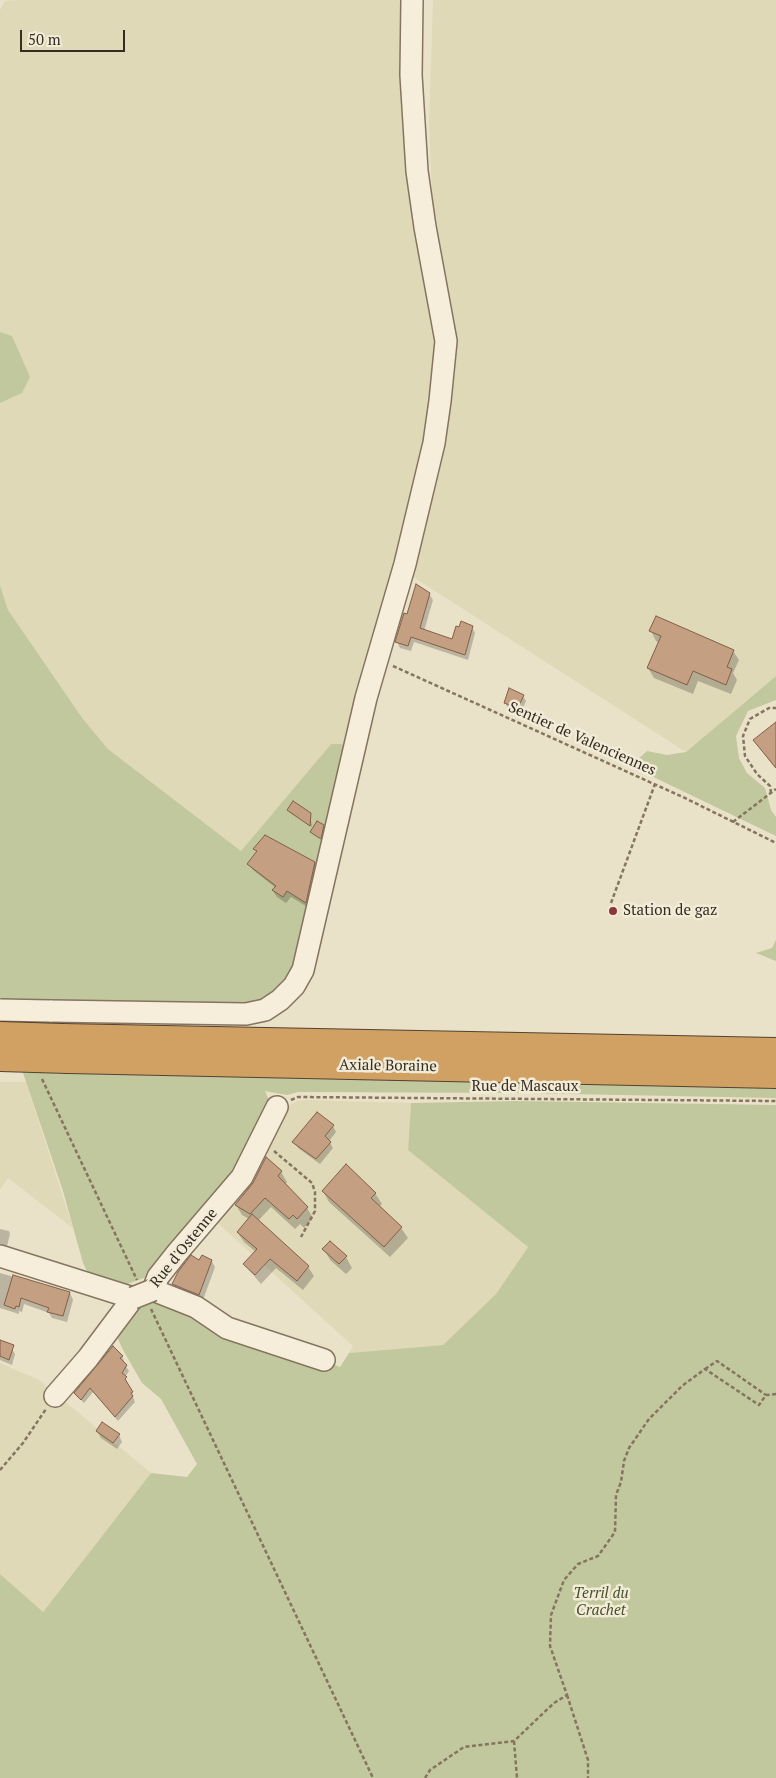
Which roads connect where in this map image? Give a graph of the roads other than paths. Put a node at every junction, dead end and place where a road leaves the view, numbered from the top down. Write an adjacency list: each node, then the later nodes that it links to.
1 (412, 0): 2 (street, bridge)
2 (0, 1010)
3 (0, 1036): 4 (highway, Axiale Boraine, bridge)
4 (65, 1048): 5 (highway, Axiale Boraine); 6 (highway, Axiale Boraine, bridge); 7 (highway, Axiale Boraine)
5 (776, 1052)
6 (0, 1057)
7 (776, 1074)
8 (277, 1107): 10 (street, Rue d'Ostenne)
9 (0, 1256): 10 (street)
10 (144, 1295): 11 (street); 12 (street, Rue d'Ostenne)
11 (324, 1360)
12 (54, 1396)

